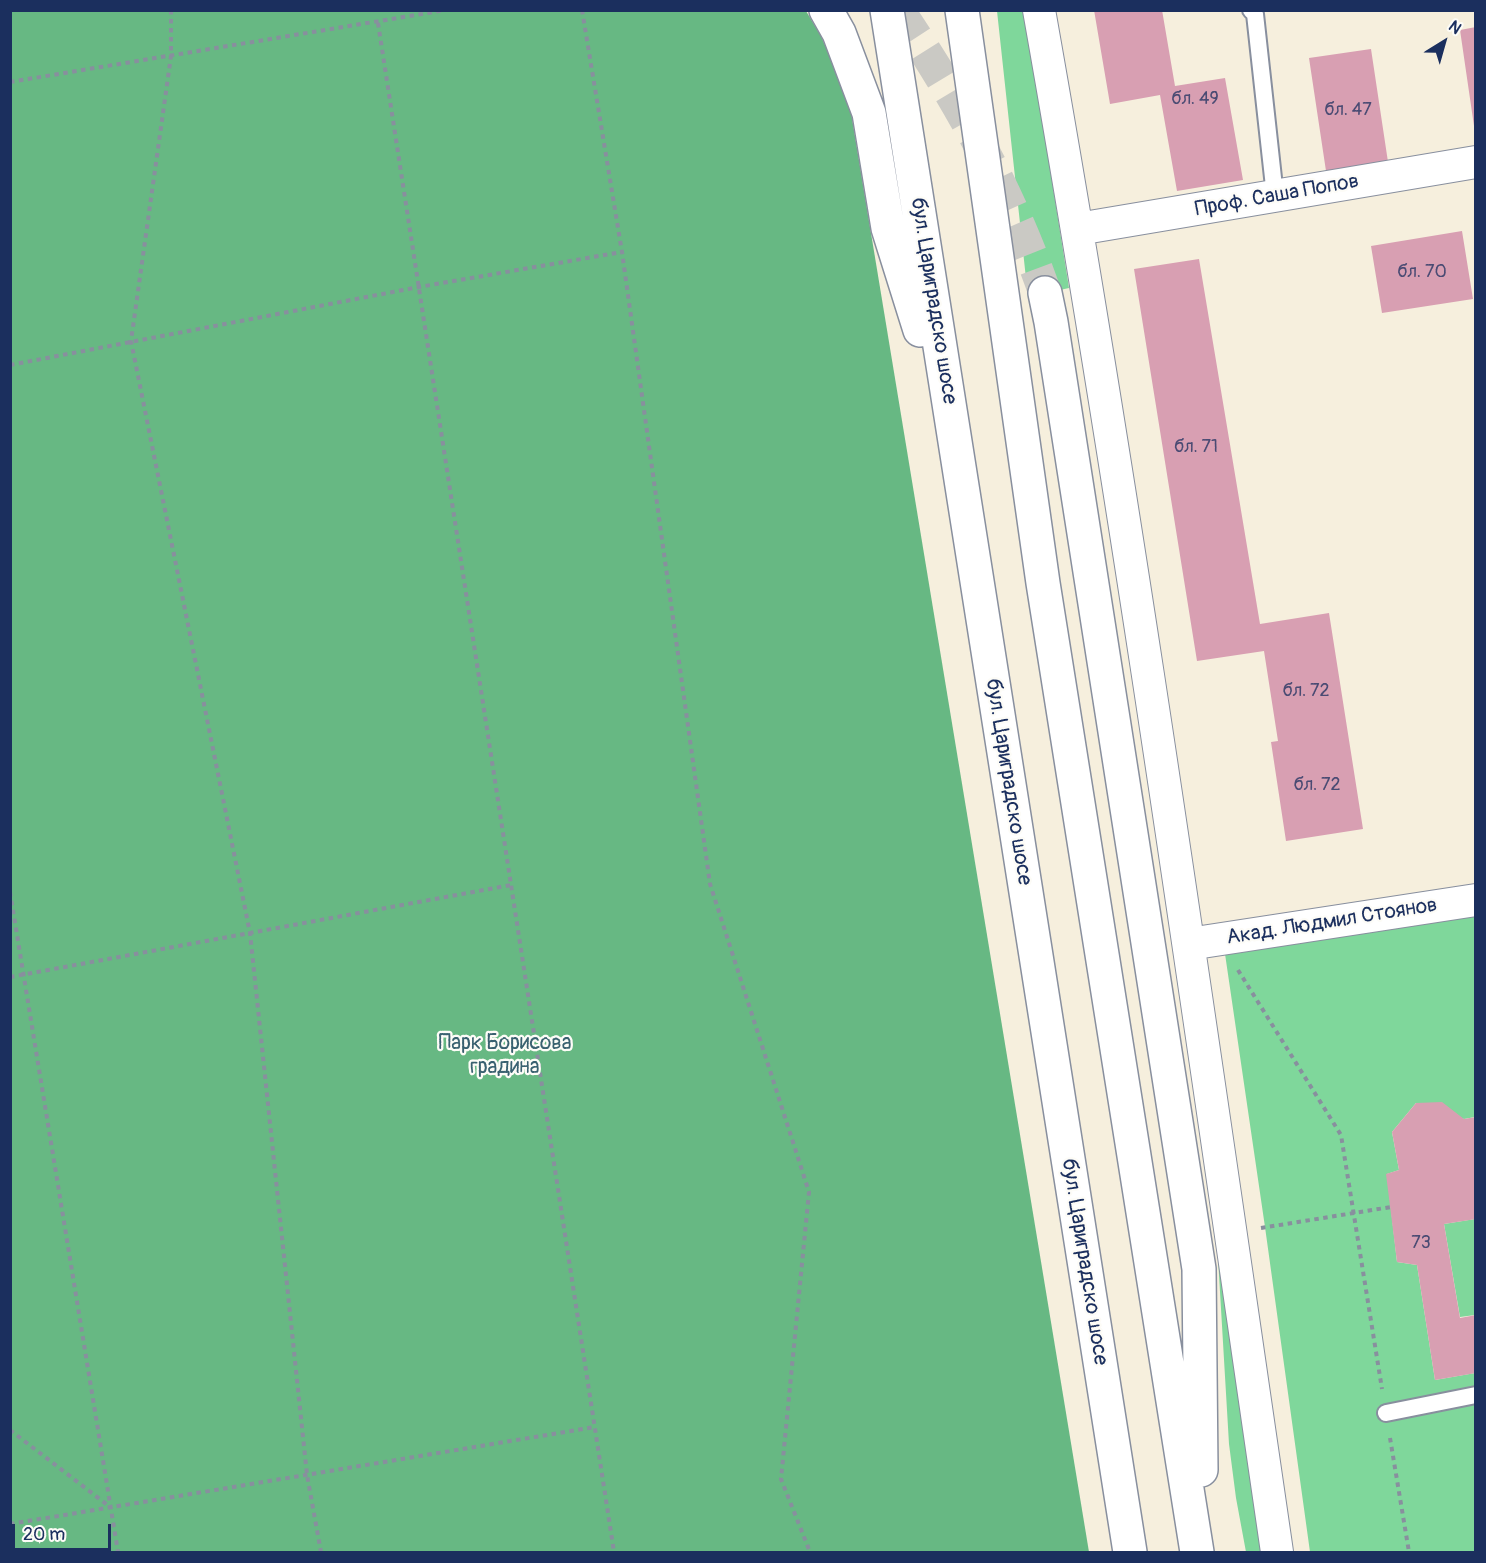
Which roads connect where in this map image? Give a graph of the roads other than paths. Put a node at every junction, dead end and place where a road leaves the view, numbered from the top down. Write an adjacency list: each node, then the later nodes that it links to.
1 (826, 10): 10 (highway)
2 (887, 10): 10 (highway, бул. Цариградско шосе)
3 (962, 10): 16 (highway)
4 (1039, 10): 8 (street)
5 (1251, 10): 7 (lane)
6 (1476, 162): 7 (street, Проф. Саша Попов)
7 (1275, 196): 8 (street, Проф. Саша Попов)
8 (1078, 229): 12 (street)
9 (1045, 293): 17 (highway)
10 (954, 438): 15 (highway, бул. Цариградско шосе)
11 (1476, 900): 12 (street, Акад. Людмил Стоянов)
12 (1199, 943): 18 (street)
13 (1476, 1395): 14 (lane)
14 (1386, 1413)
15 (1130, 1552)
16 (1197, 1552)
17 (1202, 1552)
18 (1277, 1552)

